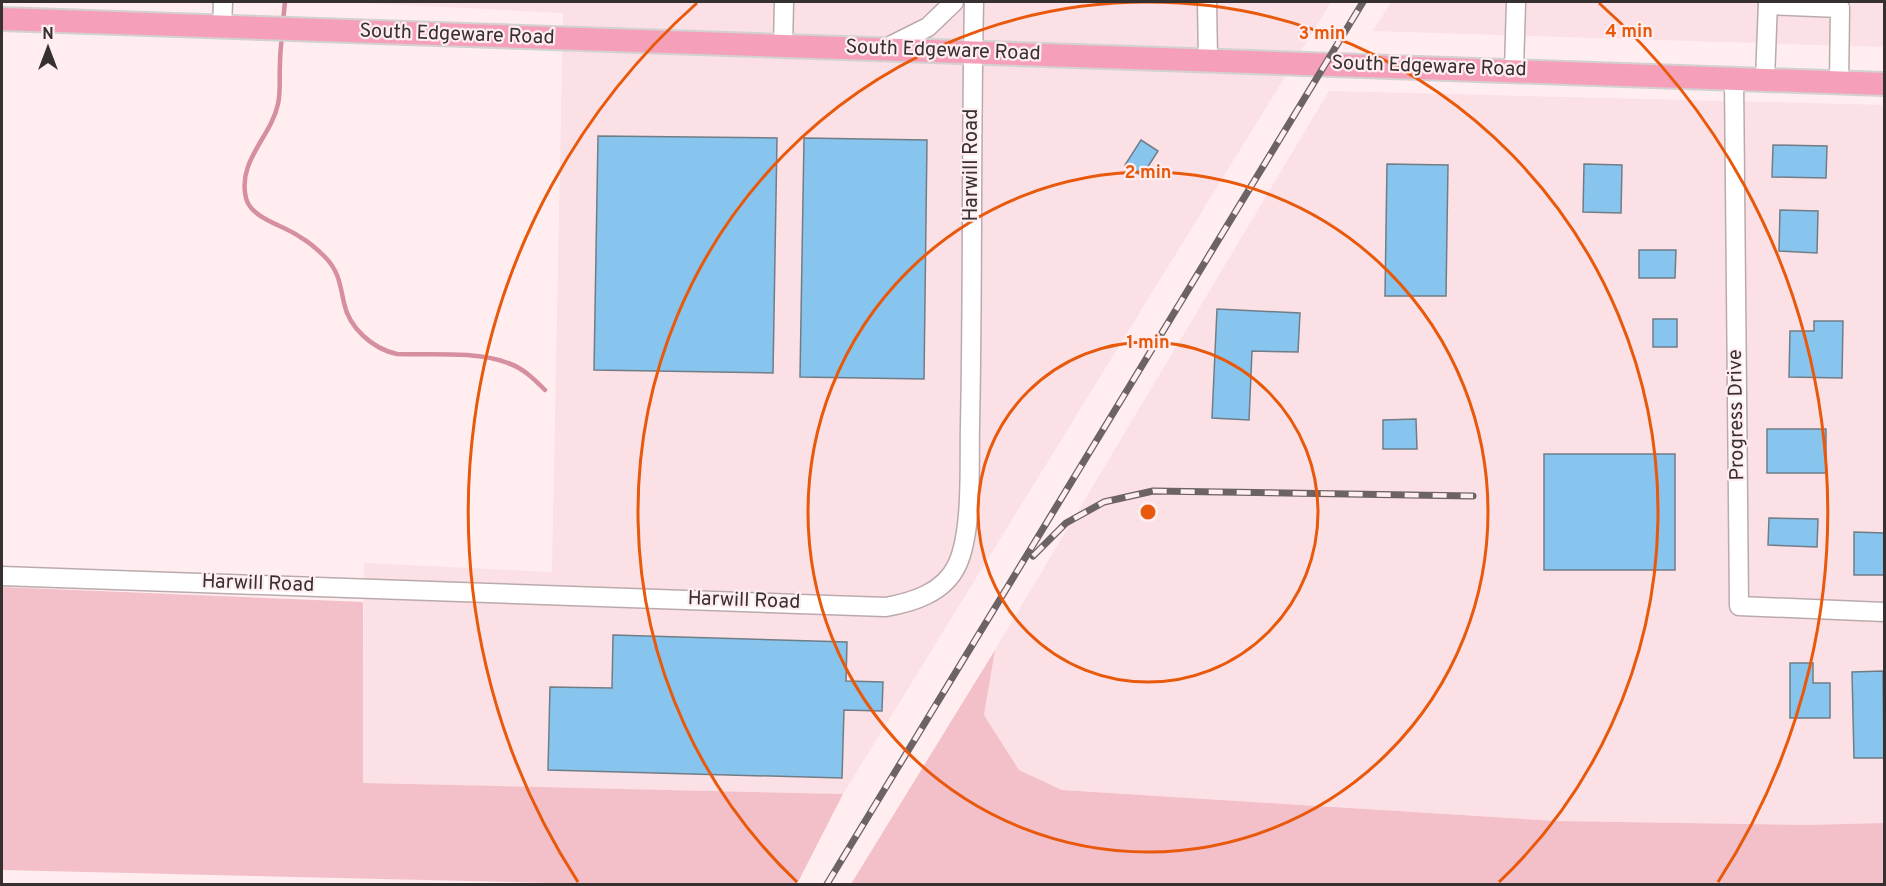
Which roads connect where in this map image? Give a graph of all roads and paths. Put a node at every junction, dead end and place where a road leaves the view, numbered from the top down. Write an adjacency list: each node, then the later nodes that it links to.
1 (18, 2): 11 (main road)
2 (223, 2): 12 (street)
3 (784, 2): 13 (street)
4 (954, 2): 14 (street)
5 (974, 2): 15 (street, Harwill Road)
6 (1207, 2): 16 (street)
7 (1516, 2): 17 (street)
8 (1768, 3): 9 (street); 19 (street)
9 (1840, 5): 20 (street)
10 (2, 18): 11 (main road, South Edgeware Road)
11 (42, 21): 12 (main road, South Edgeware Road)
12 (222, 27): 13 (main road, South Edgeware Road)
13 (783, 46): 14 (main road, South Edgeware Road)
14 (884, 49): 15 (main road, South Edgeware Road)
15 (973, 52): 16 (main road, South Edgeware Road); 22 (street, Harwill Road)
16 (1208, 60): 17 (main road, South Edgeware Road)
17 (1514, 69): 18 (main road, South Edgeware Road)
18 (1734, 78): 19 (main road, South Edgeware Road); 23 (street, Progress Drive)
19 (1765, 79): 20 (main road, South Edgeware Road)
20 (1839, 82): 21 (main road, South Edgeware Road)
21 (1884, 84)
22 (2, 576)
23 (1884, 612)

